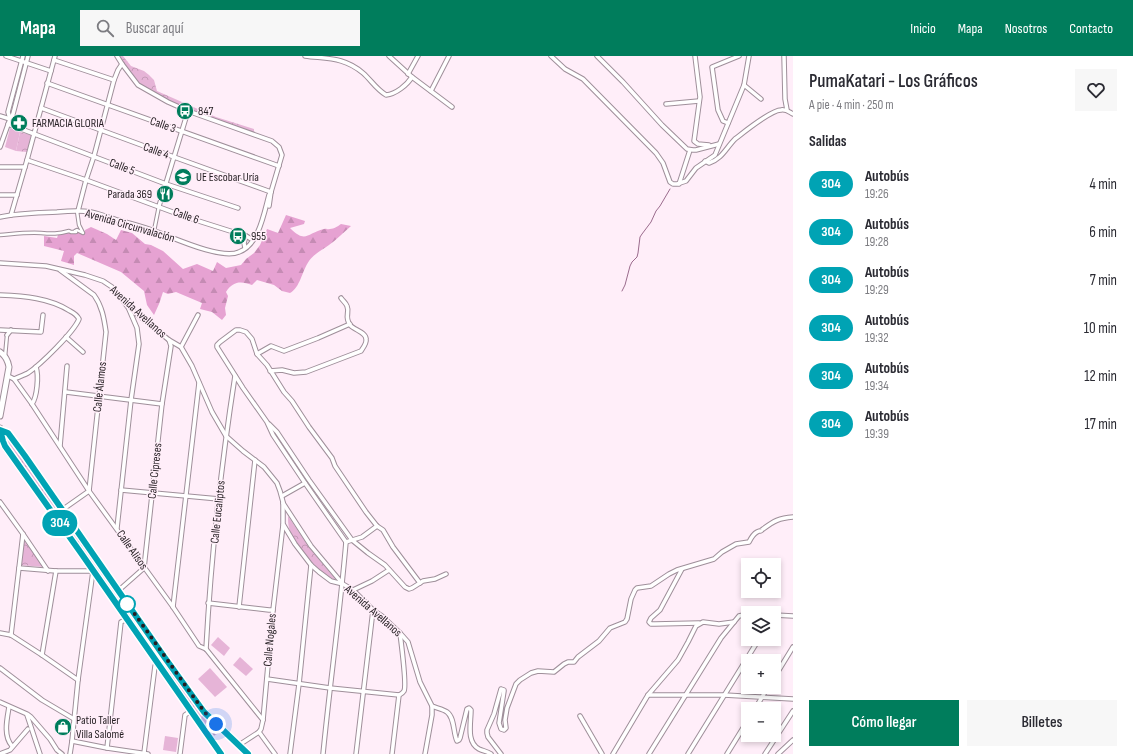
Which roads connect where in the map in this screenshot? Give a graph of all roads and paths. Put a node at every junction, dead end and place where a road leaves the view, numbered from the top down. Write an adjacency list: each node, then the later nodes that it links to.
1 (6, 56): 16 (street)
2 (23, 56): 16 (street)
3 (28, 56): 17 (street)
4 (117, 56): 18 (street)
5 (305, 56): 21 (street)
6 (389, 56): 20 (street)
7 (418, 56): 20 (street)
8 (449, 56): 25 (street)
9 (551, 56): 55 (street)
10 (597, 56): 45 (street)
11 (695, 56): 27 (street)
12 (739, 56): 37 (street)
13 (749, 56): 24 (street)
14 (784, 56): 32 (street)
15 (54, 58): 19 (street); 22 (street)
16 (22, 62): 17 (street); 36 (street)
17 (26, 63): 19 (street); 36 (street)
18 (122, 64): 22 (street); 33 (street)
19 (51, 71): 23 (street)
20 (408, 74): 21 (street)
21 (412, 77): 25 (street)
22 (114, 80): 29 (street)
23 (47, 83): 29 (street, Calle 3); 31 (street)
24 (744, 85): 26 (street); 37 (street)
25 (431, 91): 30 (street)
26 (761, 99)
27 (699, 101): 28 (street); 43 (street)
28 (666, 104)
29 (108, 105): 39 (street); 40 (street, Calle 3)
30 (452, 107)
31 (41, 108): 39 (street, Calle 4); 41 (street)
32 (787, 110): 34 (street); 49 (street)
33 (188, 111): 40 (street); 50 (street)
34 (793, 114)
35 (0, 116): 36 (street)
36 (10, 119): 38 (street)
37 (728, 123): 42 (street)
38 (8, 124): 41 (street, Calle 5); 44 (street)
39 (101, 130): 46 (street); 47 (street, Calle 4)
40 (181, 131): 47 (street); 50 (street, Calle 3)
41 (34, 134): 46 (street, Calle 5); 48 (street)
42 (719, 144): 43 (street); 49 (street)
43 (710, 146): 45 (street)
44 (0, 148)
45 (690, 150): 55 (street)
46 (94, 156): 53 (street); 54 (street, Calle 5)
47 (174, 157): 54 (street); 56 (street, Calle 4)
48 (27, 160): 52 (street); 53 (street, Calle 6)
49 (705, 161): 55 (street)
50 (279, 166): 56 (street)
51 (0, 167): 52 (street)
52 (25, 168): 58 (street)
53 (86, 180): 59 (street, Calle 6); 61 (street)
54 (166, 184): 59 (street); 60 (street, Calle 5)
55 (679, 184)
56 (271, 192): 67 (street)
57 (0, 195): 58 (street)
58 (17, 195): 62 (street)
59 (159, 206): 64 (street); 66 (street, Calle 6)
60 (238, 208)
61 (78, 211): 62 (street, Avenida Circunvalación); 64 (street, Avenida Circunvalación); 65 (street)
62 (10, 215): 63 (street, Avenida Circunvalación)
63 (0, 217)
64 (154, 231): 68 (street, Avenida Circunvalación)
65 (0, 235)
66 (246, 236): 67 (street, Calle 6); 68 (street)
67 (254, 240): 68 (street, Avenida Circunvalación)
68 (245, 248)
69 (0, 263): 70 (street, Avenida Avellanos)
70 (59, 269): 73 (street, Avenida Avellanos); 97 (street, Calle Álamos)
71 (0, 295): 80 (street)
72 (341, 298): 76 (street)
73 (127, 306): 81 (street, Avenida Avellanos); 98 (street)
74 (43, 315): 78 (street)
75 (198, 315): 82 (street)
76 (350, 324): 85 (street); 89 (street)
77 (0, 330): 78 (street)
78 (11, 330): 79 (street)
79 (7, 335): 86 (street)
80 (66, 337): 84 (street); 88 (street)
81 (169, 340): 82 (street, Avenida Avellanos); 100 (street, Calle Cipreses)
82 (181, 347): 93 (street, Avenida Avellanos)
83 (0, 352): 86 (main road)
84 (83, 352)
85 (257, 354): 89 (street); 91 (street)
86 (5, 357): 90 (main road)
87 (68, 366): 96 (street)
88 (36, 367): 92 (street); 99 (street)
89 (270, 370): 119 (street)
90 (8, 376): 92 (street, Calle Alisos); 95 (main road)
91 (235, 376): 102 (street); 104 (street, Calle Eucaliptos)
92 (14, 379): 99 (street, Calle Alisos)
93 (199, 382): 104 (street, Avenida Avellanos); 111 (street)
94 (0, 383): 95 (street)
95 (6, 385): 101 (main road)
96 (66, 392): 97 (street); 105 (street)
97 (98, 396): 98 (street); 109 (street, Calle Álamos)
98 (131, 400): 100 (street); 108 (street)
99 (32, 404): 105 (street, Calle Alisos)
100 (162, 404): 110 (street, Calle Cipreses)
101 (0, 416)
102 (267, 422): 107 (street); 122 (street)
103 (0, 428): 116 (main road); 130 (main road)
104 (226, 436): 106 (street, Avenida Avellanos); 113 (street, Calle Eucaliptos)
105 (60, 446): 109 (street, Calle Alisos)
106 (255, 460): 112 (street, Avenida Avellanos); 138 (street)
107 (305, 483): 112 (street); 123 (street)
108 (121, 490): 110 (street); 120 (street)
109 (90, 491): 116 (street); 120 (street, Calle Alisos)
110 (152, 493): 111 (street); 126 (street, Calle Cipreses)
111 (186, 496): 113 (street); 139 (street)
112 (282, 496): 115 (street, Avenida Avellanos)
113 (219, 499): 137 (street, Calle Eucaliptos)
114 (0, 502): 121 (street)
115 (283, 502): 118 (street, Avenida Avellanos); 134 (street)
116 (62, 510): 136 (main road)
117 (793, 517): 127 (street)
118 (283, 524): 124 (street, Avenida Avellanos); 140 (street, Calle Nogales)
119 (377, 526): 122 (street); 133 (street)
120 (117, 528): 126 (street, Calle Alisos)
121 (24, 534): 125 (street); 129 (street)
122 (352, 540): 123 (street); 128 (street)
123 (346, 542): 134 (street)
124 (311, 565): 134 (street, Avenida Avellanos); 160 (street)
125 (19, 568): 129 (street); 150 (street)
126 (144, 568): 136 (street); 139 (street, Calle Alisos)
127 (682, 569): 147 (street); 204 (street)
128 (389, 570): 133 (street); 135 (street)
129 (48, 571): 131 (street)
130 (93, 571): 131 (street); 145 (main road); 159 (street)
131 (56, 572): 154 (street)
132 (446, 574): 133 (street)
133 (420, 583)
134 (343, 584): 135 (street, Avenida Avellanos); 161 (street)
135 (353, 590): 141 (street, Avenida Avellanos)
136 (118, 591): 185 (main road)
137 (208, 604): 138 (street); 153 (street, Calle Eucaliptos)
138 (240, 606): 140 (street)
139 (173, 607): 153 (street, Calle Alisos)
140 (273, 610): 158 (street, Calle Nogales)
141 (373, 610): 148 (street, Avenida Avellanos); 162 (street)
142 (781, 615): 144 (street)
143 (741, 616): 146 (street)
144 (793, 616)
145 (127, 619): 155 (main road); 187 (street)
146 (734, 622): 147 (street); 166 (street)
147 (699, 623): 165 (street)
148 (400, 632): 164 (street); 172 (street, Avenida Avellanos)
149 (0, 633): 150 (street)
150 (11, 635): 154 (street)
151 (755, 646): 167 (street)
152 (793, 647): 156 (street)
153 (206, 649): 179 (street, Calle Alisos)
154 (42, 655): 159 (street)
155 (158, 664): 174 (main road); 193 (street)
156 (781, 667)
157 (0, 668): 178 (street)
158 (267, 679): 160 (street); 179 (street, Calle Nogales)
159 (78, 680): 178 (street)
160 (299, 684): 161 (street); 198 (street)
161 (330, 688): 162 (street); 199 (street)
162 (363, 692): 164 (street); 200 (street)
163 (764, 694): 168 (street)
164 (399, 695): 201 (street)
165 (648, 695): 166 (street); 206 (street)
166 (685, 695): 167 (street); 207 (street)
167 (724, 695): 168 (street); 208 (street)
168 (762, 697): 169 (street); 171 (street)
169 (793, 699)
170 (0, 702): 173 (street)
171 (759, 702)
172 (432, 706): 202 (street); 203 (street)
173 (9, 707): 176 (street); 186 (street)
174 (191, 711): 194 (street); 195 (main road)
175 (793, 711): 210 (street)
176 (27, 714): 190 (street); 191 (street)
177 (580, 716): 205 (street)
178 (74, 719): 183 (street)
179 (263, 720): 182 (street, Calle Nogales)
180 (28, 729): 186 (street)
181 (741, 731): 209 (street)
182 (259, 732): 185 (street); 197 (street)
183 (72, 740): 187 (street); 192 (street)
184 (793, 740): 211 (street)
185 (239, 745): 196 (main road)
186 (11, 748): 188 (street); 189 (street)
187 (107, 748): 193 (street)
188 (0, 754)
189 (11, 754)
190 (40, 754)
191 (62, 754)
192 (70, 754)
193 (146, 754)
194 (180, 754)
195 (221, 754)
196 (248, 754)
197 (276, 754)
198 (290, 754)
199 (323, 754)
200 (356, 754)
201 (392, 754)
202 (425, 754)
203 (491, 754)
204 (501, 754)
205 (602, 754)
206 (613, 754)
207 (650, 754)
208 (688, 754)
209 (727, 754)
210 (765, 754)
211 (778, 754)

